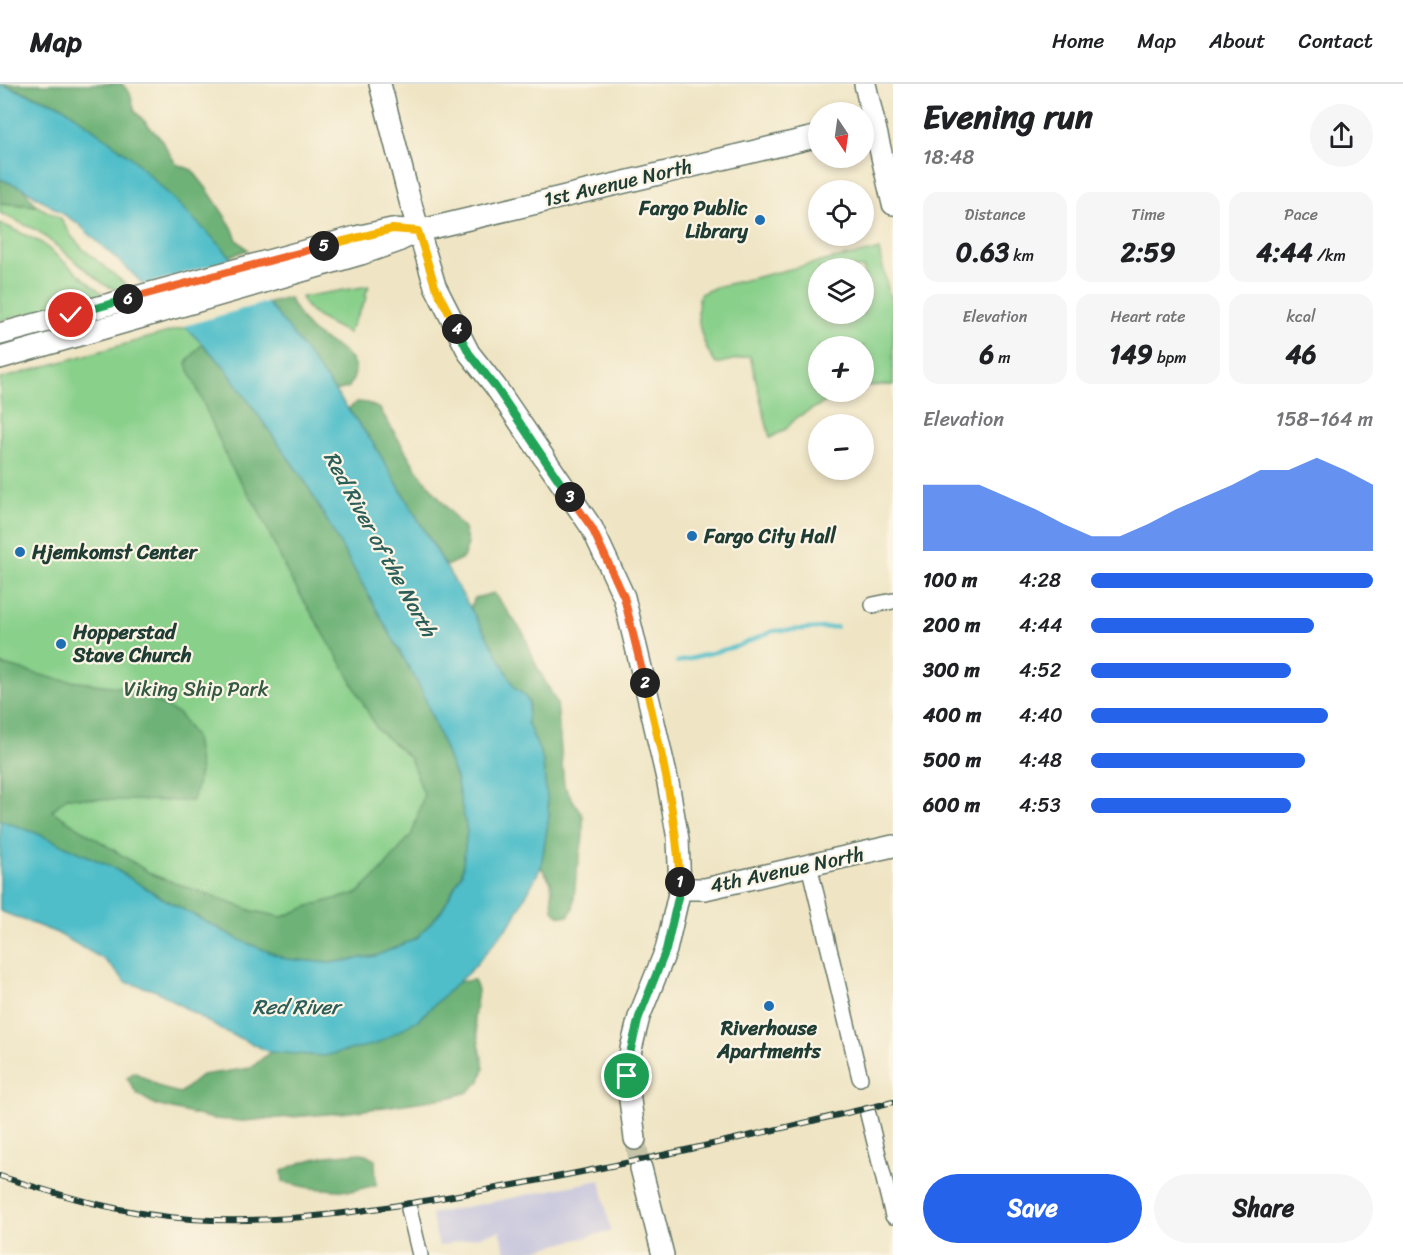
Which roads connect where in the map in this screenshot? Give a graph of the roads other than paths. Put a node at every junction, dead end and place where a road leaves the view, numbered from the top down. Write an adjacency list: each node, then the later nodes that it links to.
1 (380, 84): 6 (street)
2 (865, 84): 3 (street)
3 (877, 122): 5 (street)
4 (808, 139): 6 (street, 1st Avenue North)
5 (893, 204)
6 (418, 231): 7 (street, 1st Avenue North); 14 (street)
7 (358, 245): 8 (street, 1st Avenue North); 9 (street, 1st Avenue North)
8 (0, 334)
9 (0, 358)
10 (893, 601): 11 (street)
11 (873, 604)
12 (893, 846): 13 (street, 4th Avenue North)
13 (809, 866): 14 (street, 4th Avenue North); 15 (street)
14 (680, 889): 17 (street)
15 (860, 1078)
16 (868, 1114): 20 (street)
17 (635, 1139)
18 (641, 1168): 22 (street)
19 (409, 1209): 21 (street)
20 (893, 1216)
21 (420, 1255)
22 (663, 1255)

